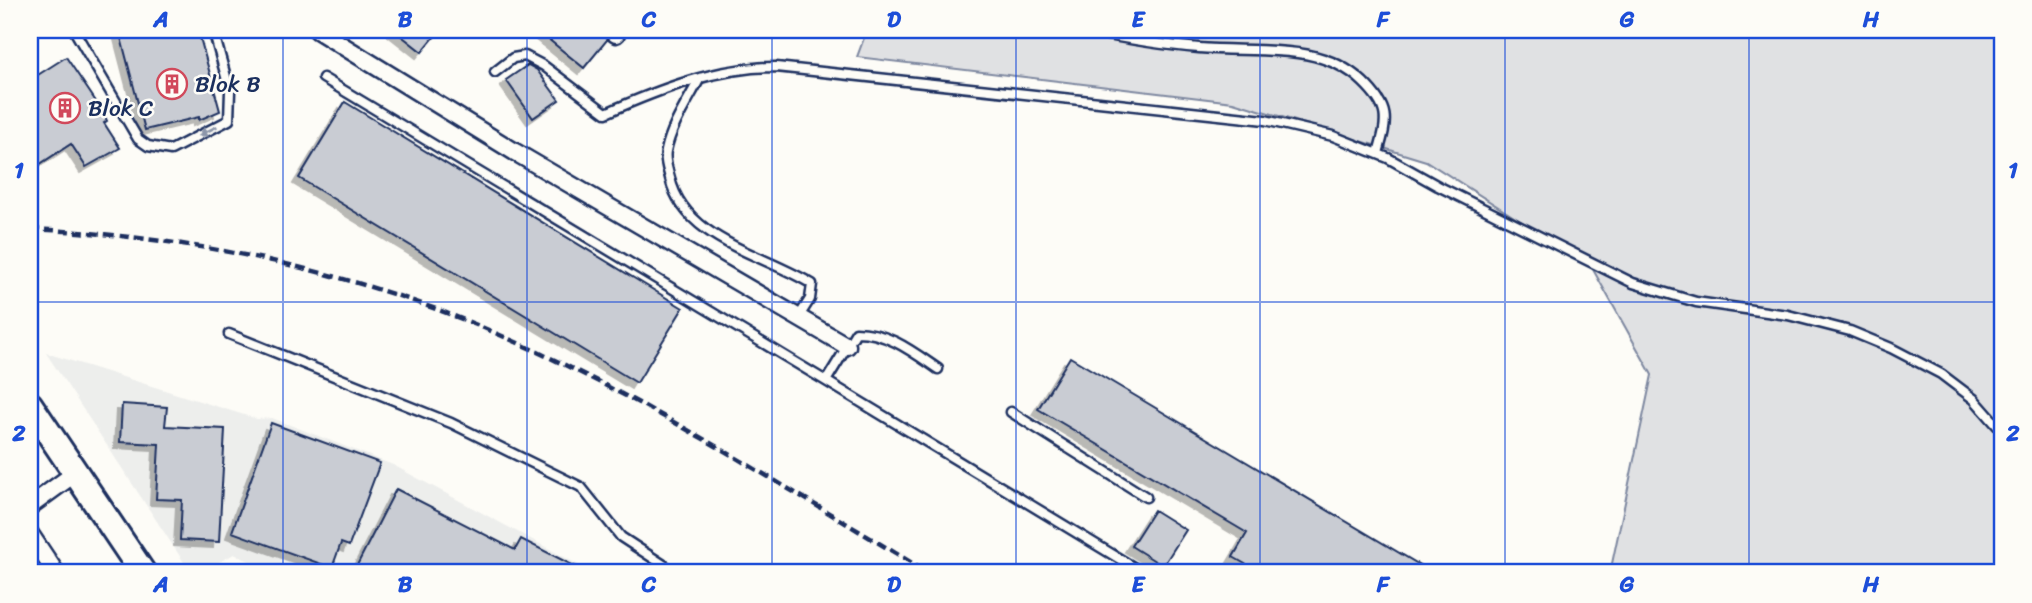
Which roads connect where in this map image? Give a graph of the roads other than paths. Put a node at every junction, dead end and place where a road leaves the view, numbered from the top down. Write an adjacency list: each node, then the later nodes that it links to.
1 (74, 30): 2 (lane, one-way to 1)
2 (213, 30)
3 (317, 30): 9 (street)
4 (1082, 30): 8 (lane)
5 (495, 72): 7 (lane)
6 (323, 78): 13 (lane)
7 (700, 78): 8 (lane); 9 (lane)
8 (1378, 153): 16 (lane)
9 (798, 318): 11 (street)
10 (229, 334): 23 (lane)
11 (847, 346): 12 (lane); 13 (lane)
12 (938, 369)
13 (826, 381): 24 (lane)
14 (30, 405): 17 (main road)
15 (1011, 412): 18 (lane)
16 (2002, 431)
17 (74, 474): 19 (street); 22 (main road)
18 (1146, 497)
19 (30, 506)
20 (30, 534): 21 (street)
21 (48, 570)
22 (143, 573)
23 (676, 573)
24 (1143, 573)

